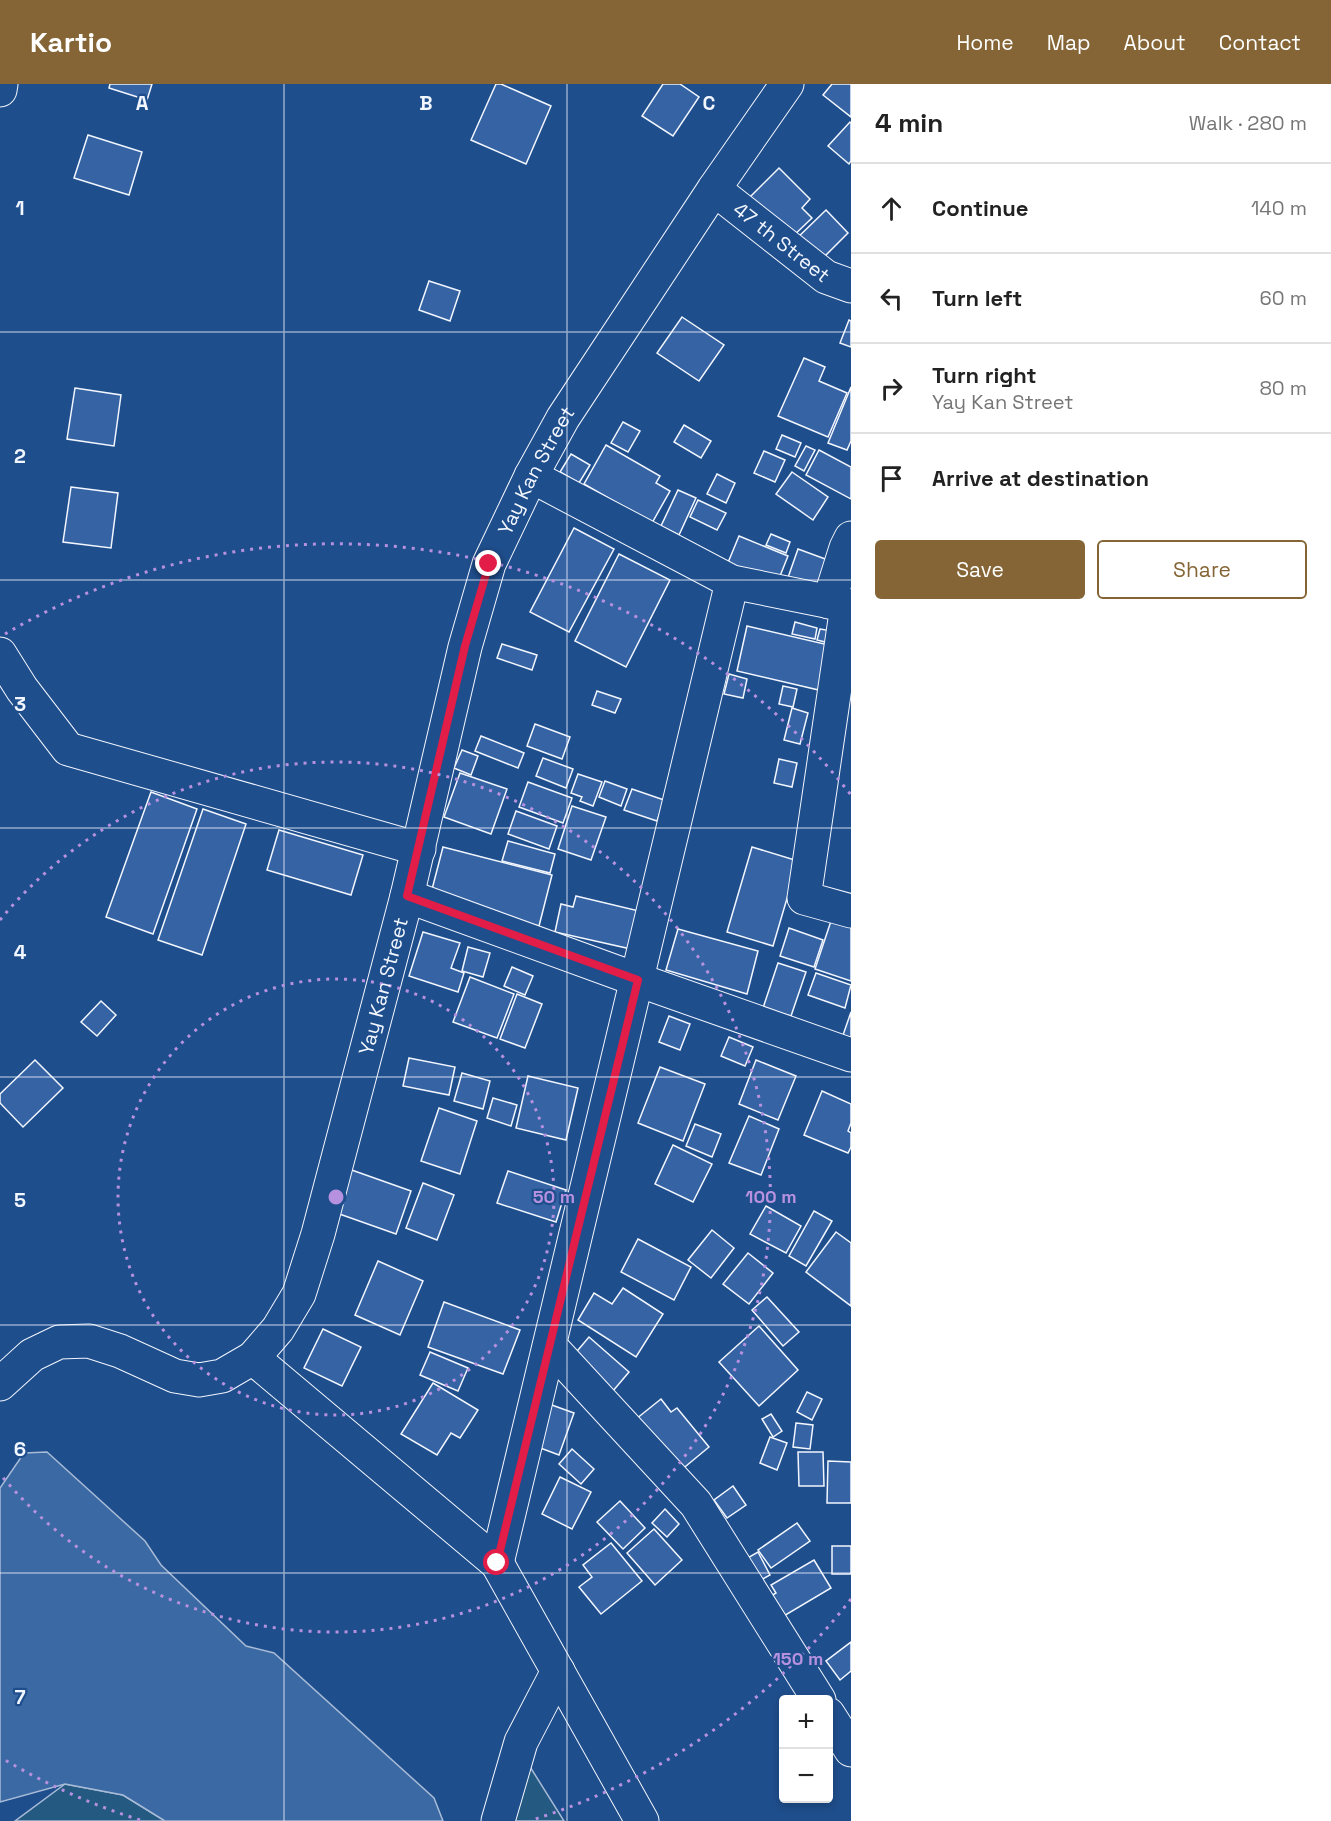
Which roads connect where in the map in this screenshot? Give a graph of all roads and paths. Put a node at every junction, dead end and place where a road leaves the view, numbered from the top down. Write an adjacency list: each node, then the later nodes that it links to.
1 (1, 84): 3 (street)
2 (787, 84): 4 (street, Yay Kan Street)
3 (0, 90)
4 (714, 189): 5 (street, 47 th Street); 6 (street, Yay Kan Street)
5 (851, 286)
6 (531, 476): 8 (street); 12 (street, Yay Kan Street)
7 (851, 538): 9 (street)
8 (732, 582): 9 (street); 15 (street)
9 (843, 605): 14 (street)
10 (0, 654): 11 (street)
11 (11, 682): 12 (street)
12 (419, 849): 13 (street, Yay Kan Street)
13 (407, 896): 15 (street); 18 (street, Yay Kan Street)
14 (851, 911)
15 (638, 980): 16 (street); 17 (street)
16 (851, 1055)
17 (550, 1346): 20 (street); 22 (street)
18 (253, 1358): 19 (street, Yay Kan Street); 20 (street)
19 (0, 1384)
20 (497, 1563): 21 (street)
21 (558, 1671): 25 (street); 26 (street)
22 (816, 1695)
23 (833, 1722): 24 (street)
24 (851, 1750)
25 (498, 1821)
26 (642, 1821)

